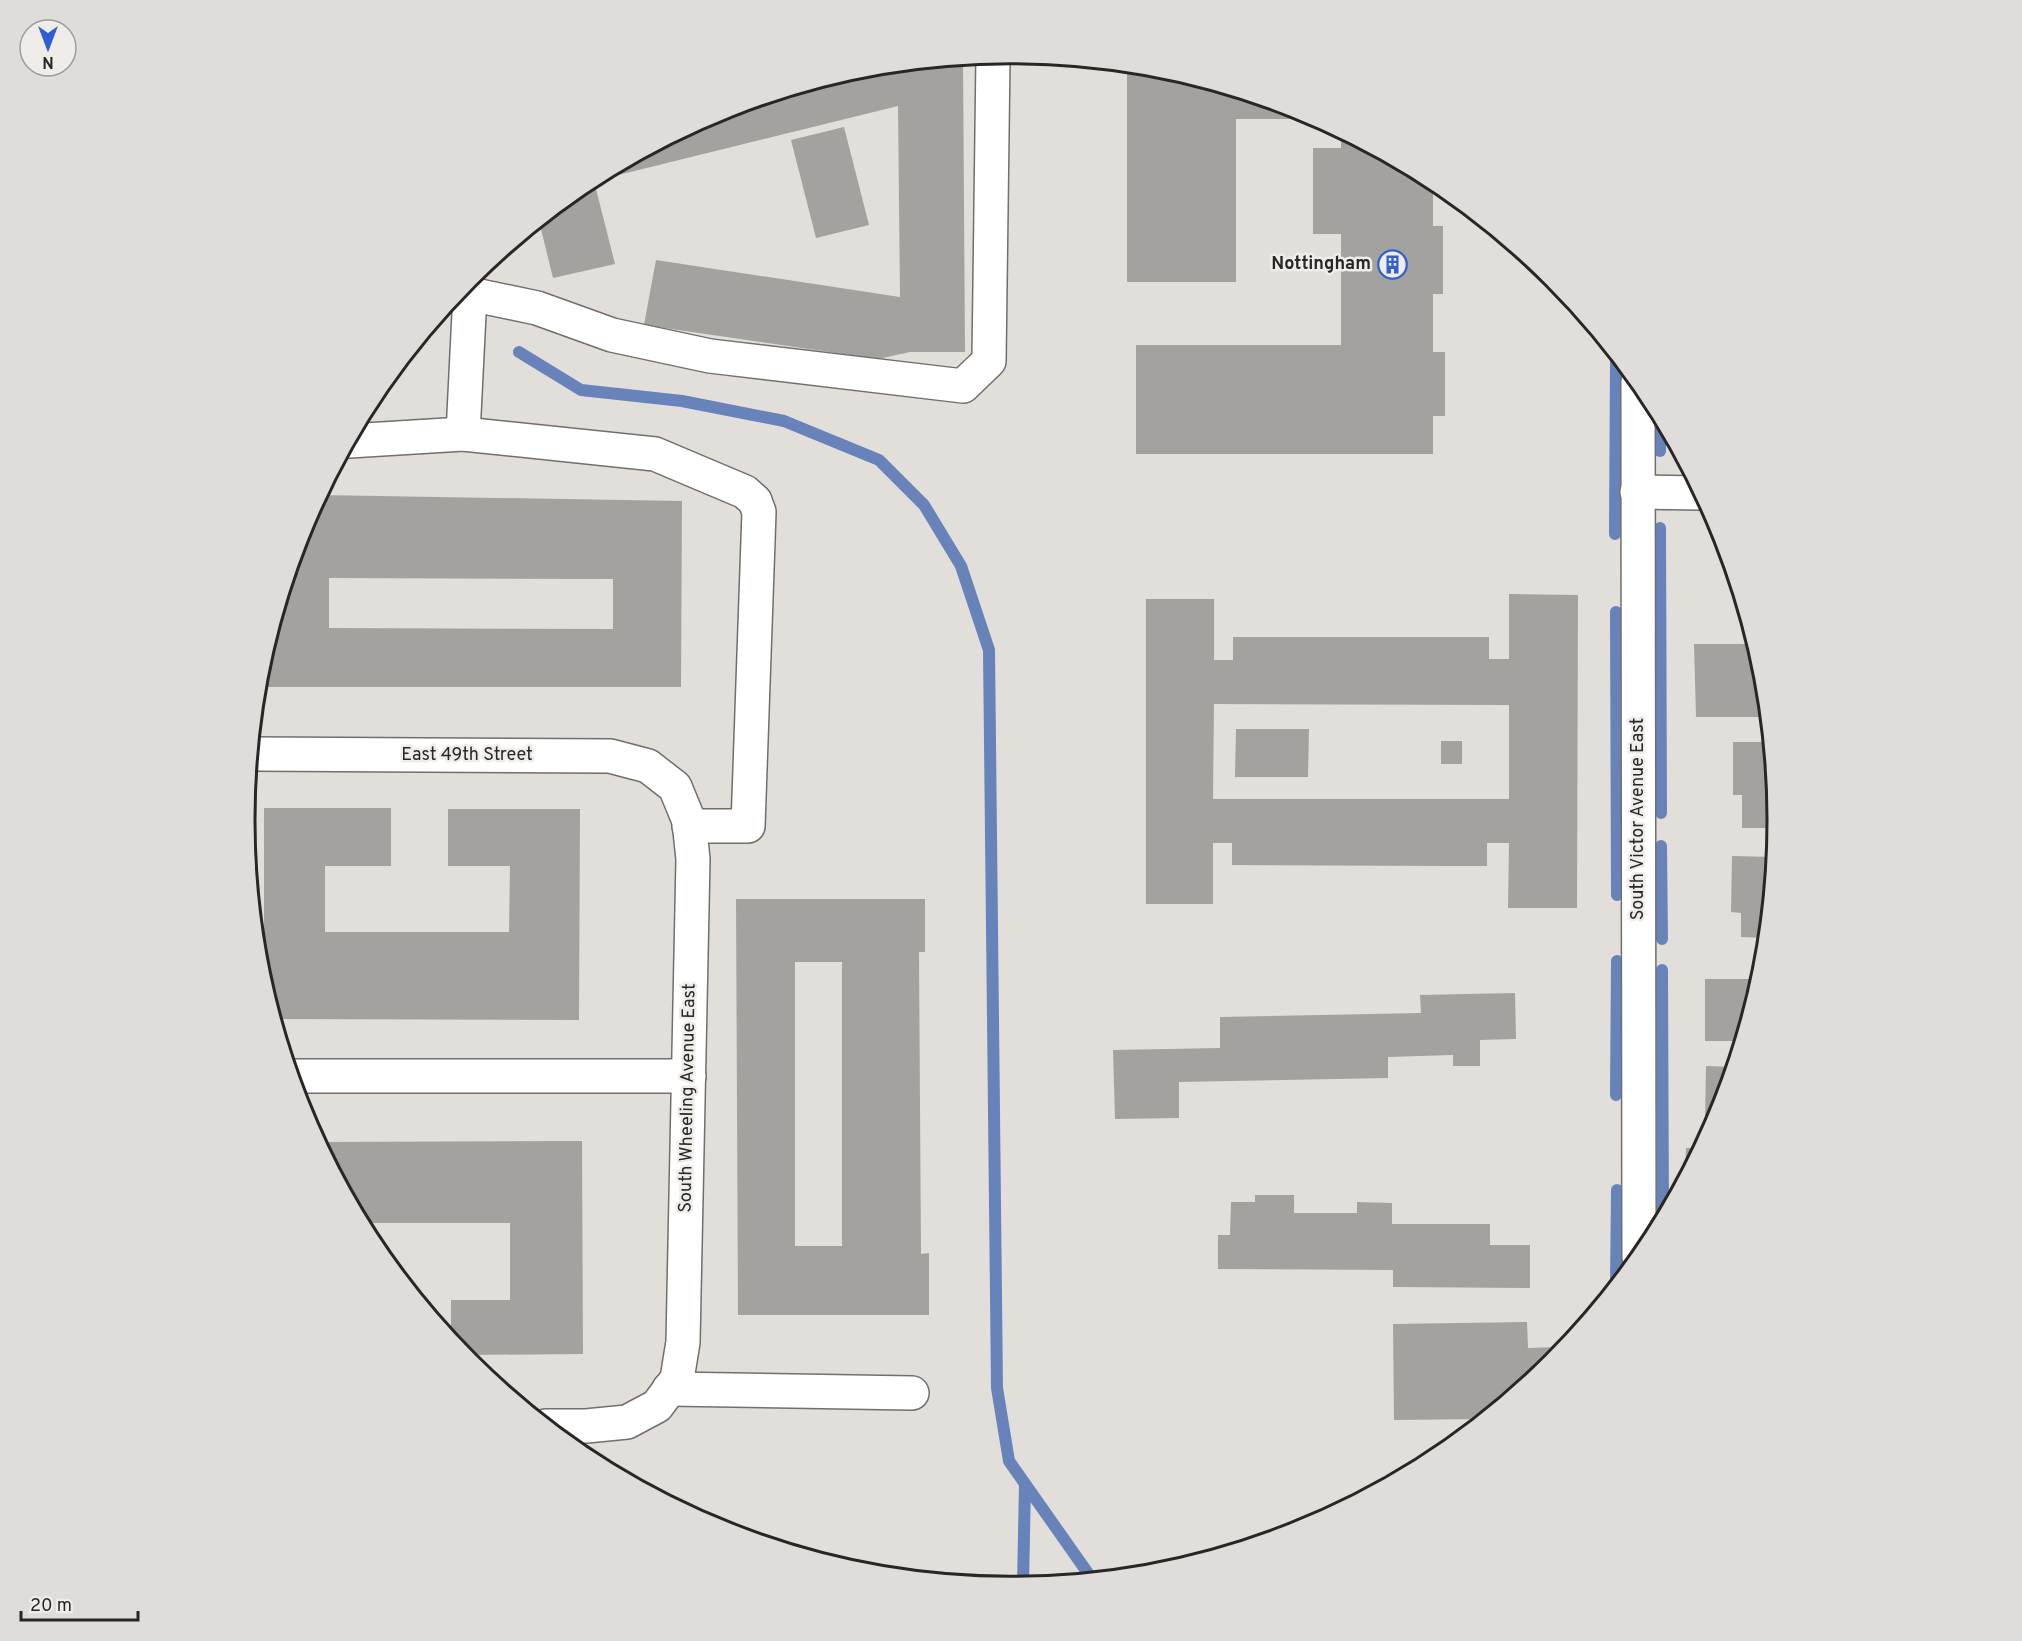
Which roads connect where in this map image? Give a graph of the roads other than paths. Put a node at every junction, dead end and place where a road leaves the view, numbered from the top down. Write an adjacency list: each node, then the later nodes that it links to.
1 (993, 65): 2 (street)
2 (474, 288)
3 (469, 294): 5 (street)
4 (1638, 397): 7 (street, South Victor Avenue East)
5 (463, 434): 6 (street); 11 (street)
6 (357, 441)
7 (1637, 492): 8 (street); 14 (street, South Victor Avenue East)
8 (1692, 492)
9 (258, 754): 10 (street, East 49th Street)
10 (675, 787): 11 (street, South Wheeling Avenue East)
11 (689, 826): 13 (street, South Wheeling Avenue East)
12 (300, 1076): 13 (street)
13 (689, 1076): 16 (street, South Wheeling Avenue East)
14 (1640, 1241)
15 (912, 1393): 16 (street)
16 (663, 1397): 17 (street)
17 (559, 1426)

